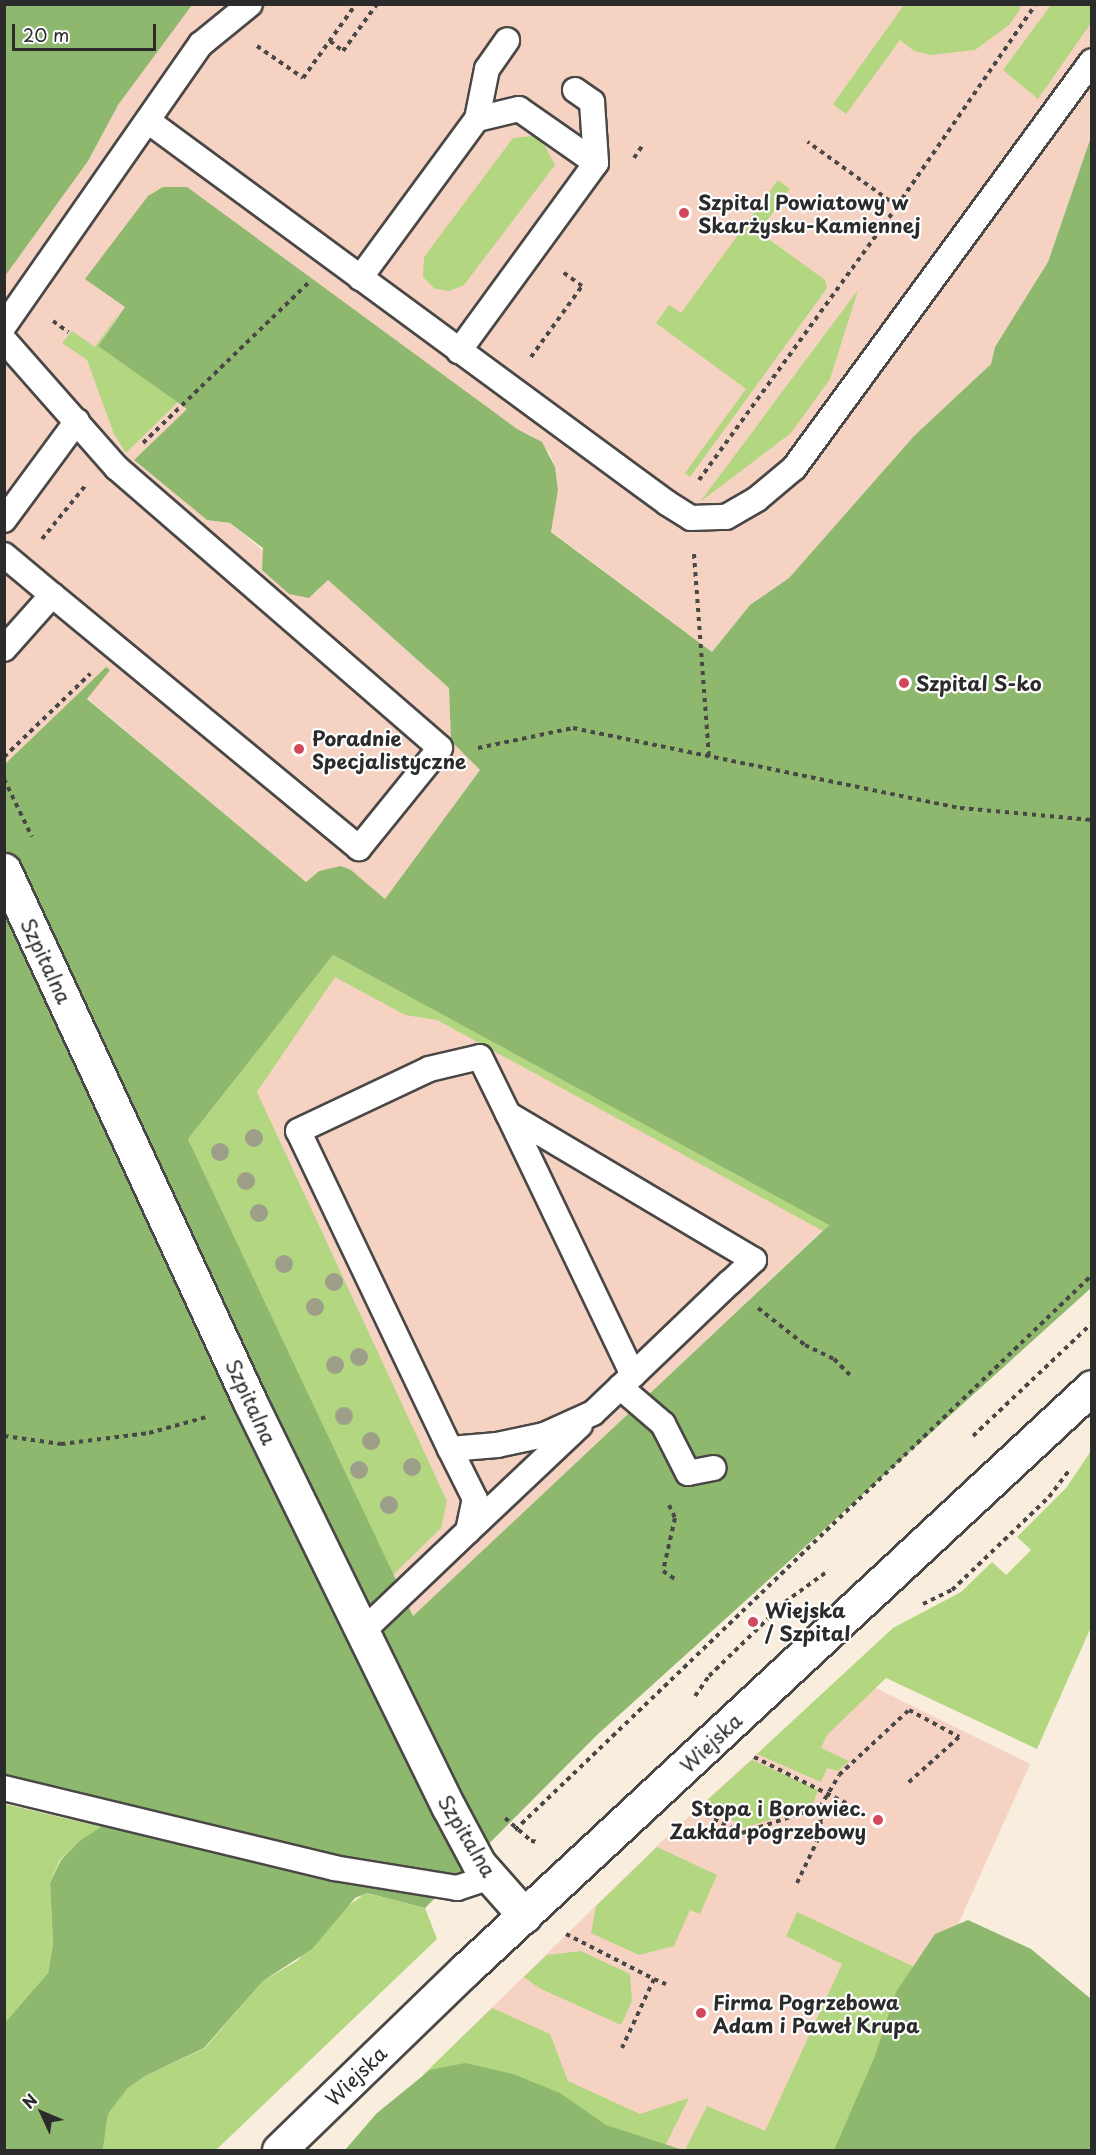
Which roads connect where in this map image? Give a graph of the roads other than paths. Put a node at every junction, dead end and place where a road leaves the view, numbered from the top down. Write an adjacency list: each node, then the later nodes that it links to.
1 (250, 6): 6 (lane)
2 (507, 40): 5 (lane)
3 (1092, 61): 11 (lane)
4 (575, 90): 7 (lane)
5 (477, 119): 7 (lane); 8 (lane)
6 (148, 121): 8 (lane); 9 (lane)
7 (596, 163): 11 (lane)
8 (360, 278): 11 (lane)
9 (4, 326)
10 (4, 340): 12 (lane)
11 (459, 351)
12 (77, 421): 13 (lane); 15 (lane)
13 (4, 520)
14 (12, 561): 15 (lane)
15 (52, 595): 16 (lane)
16 (4, 649)
17 (4, 870): 25 (street, Szpitalna)
18 (508, 1114): 19 (lane); 19 (lane); 22 (lane)
19 (627, 1381): 21 (lane); 23 (lane)
20 (1092, 1387): 28 (street, Wiejska)
21 (593, 1413): 22 (lane); 24 (lane)
22 (450, 1449): 24 (lane)
23 (714, 1468)
24 (468, 1531): 25 (lane)
25 (362, 1632): 27 (street, Szpitalna)
26 (4, 1788): 27 (lane)
27 (490, 1878): 28 (street, Szpitalna)
28 (525, 1916): 29 (street, Wiejska)
29 (279, 2151)

